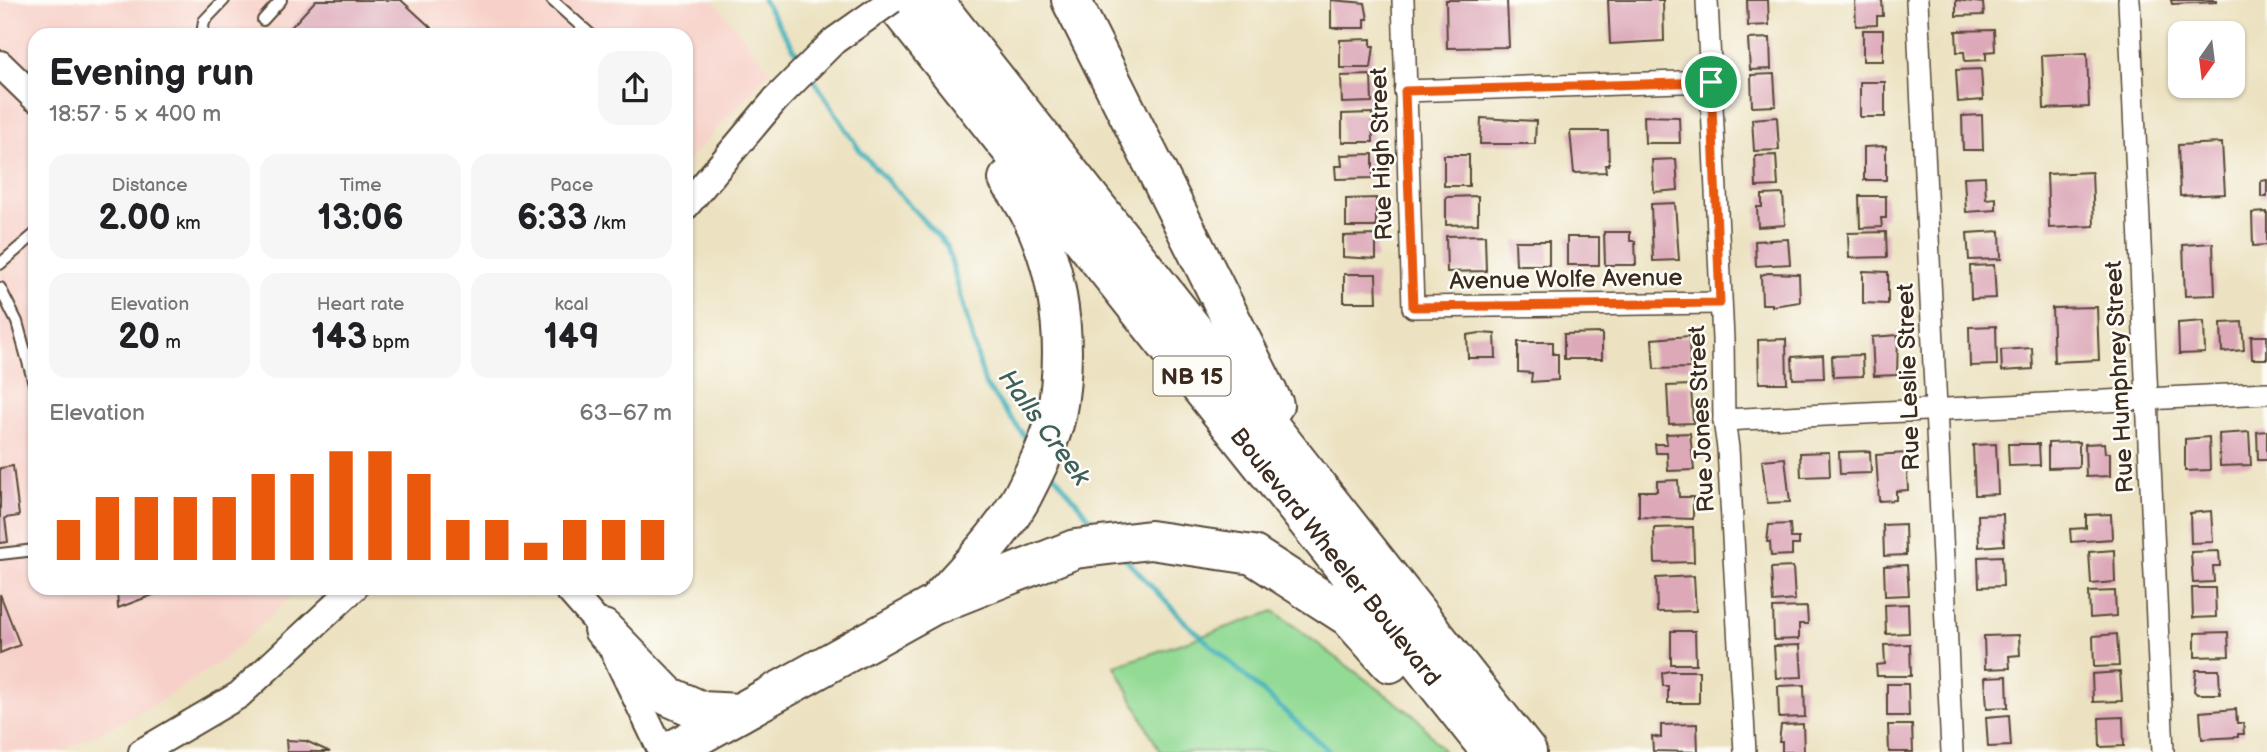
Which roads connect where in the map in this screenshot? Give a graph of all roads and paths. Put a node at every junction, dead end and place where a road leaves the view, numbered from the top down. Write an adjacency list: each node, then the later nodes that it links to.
1 (224, 0): 14 (lane)
2 (281, 0): 13 (lane)
3 (552, 0): 15 (lane)
4 (872, 0): 36 (highway)
5 (892, 0): 21 (street, bridge); 43 (highway, Boulevard Wheeler Boulevard / NB 15)
6 (933, 0): 44 (highway, Boulevard Wheeler Boulevard / NB 15)
7 (1071, 0): 16 (highway)
8 (1081, 0): 16 (highway)
9 (1403, 0): 20 (street, Rue High Street)
10 (1707, 0): 18 (street, Rue Jones Street)
11 (1917, 0): 30 (street, Rue Leslie Street)
12 (2129, 0): 29 (street, Rue Humphrey Street)
13 (263, 20)
14 (203, 28)
15 (583, 28)
16 (1090, 37): 45 (highway)
17 (0, 64): 19 (street)
18 (1711, 82): 20 (street); 25 (street, Rue Jones Street)
19 (28, 91)
20 (1405, 91): 26 (street, Rue High Street)
21 (693, 198)
22 (28, 239): 23 (lane)
23 (0, 264)
24 (0, 288): 27 (lane)
25 (1720, 303): 26 (street, Avenue Wolfe Avenue); 31 (street, Rue Jones Street)
26 (1413, 307)
27 (28, 360)
28 (2267, 393): 29 (street)
29 (2146, 399): 30 (street); 48 (street, Rue Humphrey Street)
30 (1937, 411): 31 (street); 47 (street, Rue Leslie Street)
31 (1724, 420): 46 (street, Rue Jones Street)
32 (28, 551): 33 (lane)
33 (0, 554)
34 (346, 595): 39 (street)
35 (573, 595): 37 (street)
36 (934, 605): 38 (highway); 42 (highway)
37 (603, 629): 38 (highway); 40 (street)
38 (739, 713): 41 (highway)
39 (142, 752)
40 (662, 752)
41 (669, 752)
42 (1472, 752)
43 (1491, 752)
44 (1527, 752)
45 (1541, 752)
46 (1745, 752)
47 (1952, 752)
48 (2163, 752)

